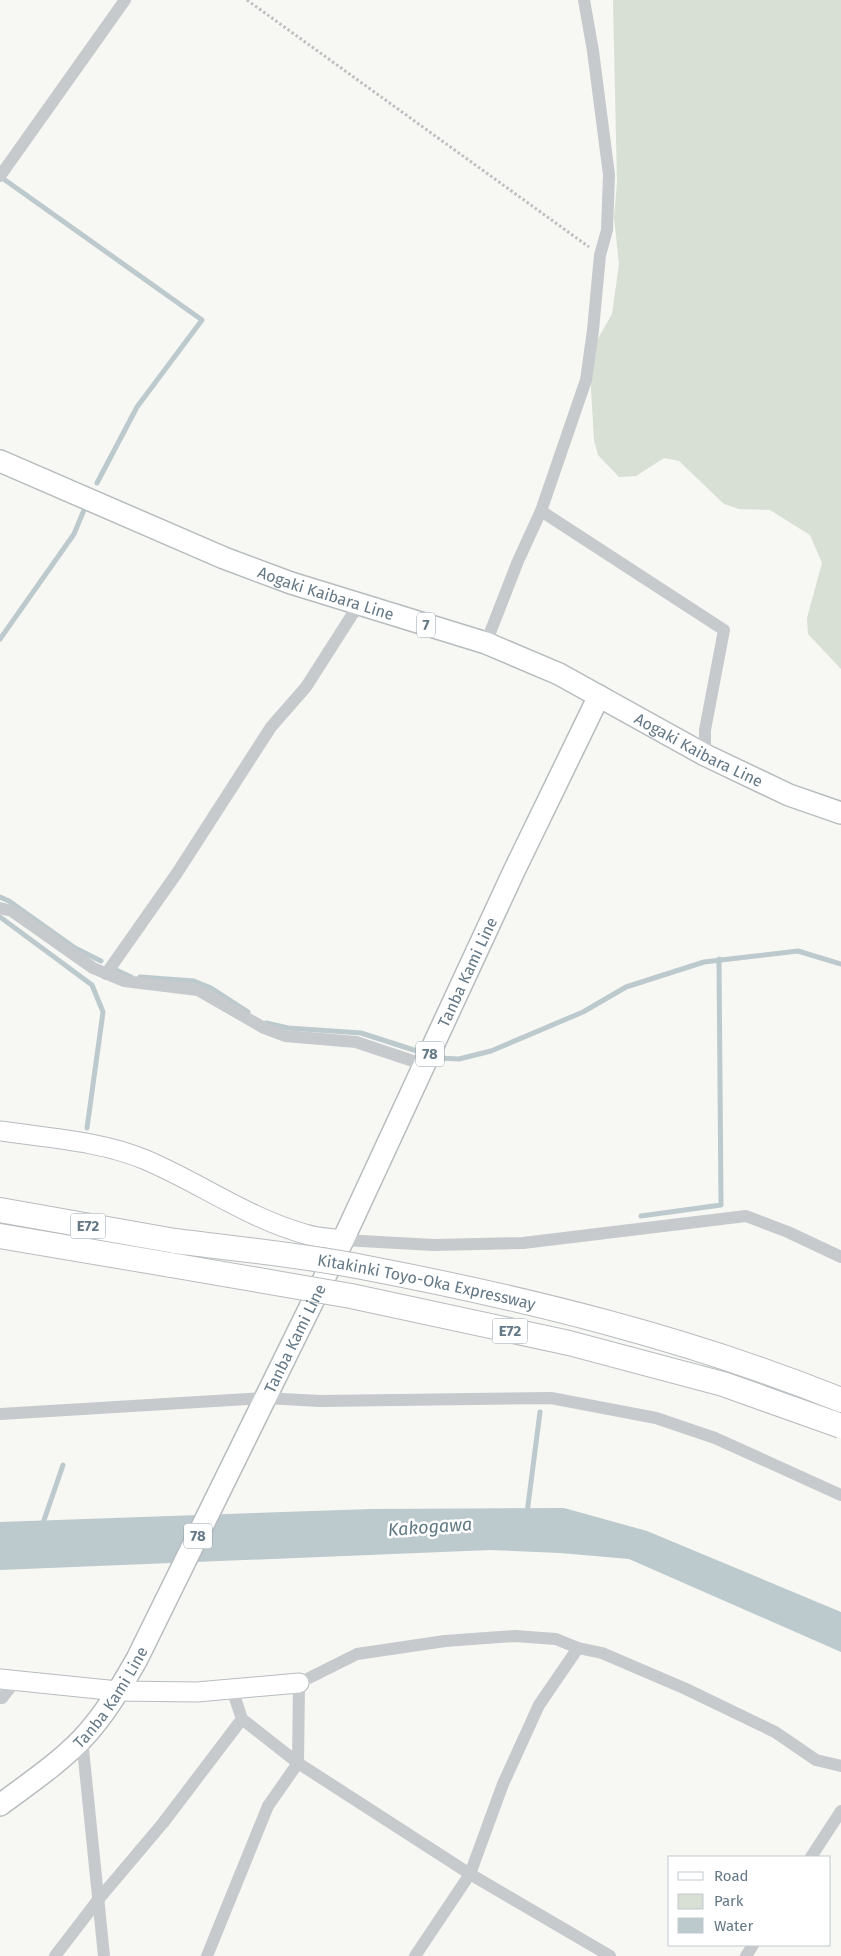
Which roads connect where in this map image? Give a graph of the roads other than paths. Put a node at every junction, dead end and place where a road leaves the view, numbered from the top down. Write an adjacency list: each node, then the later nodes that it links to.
1 (125, 0): 3 (street)
2 (584, 0): 5 (street)
3 (0, 176)
4 (0, 461): 6 (main road, Aogaki Kaibara Line / 7)
5 (541, 511): 7 (street); 9 (street)
6 (359, 604): 7 (main road, Aogaki Kaibara Line / 7); 12 (street)
7 (486, 643): 8 (main road, Aogaki Kaibara Line / 7)
8 (599, 696): 9 (main road, Aogaki Kaibara Line / 7); 13 (main road, Tanba Kami Line / 78)
9 (705, 756): 10 (main road, Aogaki Kaibara Line / 7)
10 (841, 814)
11 (0, 908): 12 (street)
12 (106, 974): 13 (street)
13 (425, 1065): 17 (main road, Tanba Kami Line / 78)
14 (0, 1131): 17 (street)
15 (0, 1210): 19 (highway, Kitakinki Toyo-Oka Expressway / E72, bridge)
16 (0, 1236): 22 (highway, Kitakinki Toyo-Oka Expressway / E72, bridge)
17 (343, 1240): 18 (street); 20 (main road, Tanba Kami Line / 78)
18 (841, 1257)
19 (841, 1400)
20 (262, 1405): 21 (street); 23 (street); 28 (main road, Tanba Kami Line / 78)
21 (0, 1414)
22 (841, 1426)
23 (841, 1495)
24 (578, 1648): 26 (street); 33 (street); 37 (street)
25 (8, 1680): 28 (street); 29 (street)
26 (299, 1683): 27 (street); 32 (street)
27 (232, 1689): 28 (street); 30 (street)
28 (118, 1692): 31 (main road, Tanba Kami Line / 78)
29 (0, 1698)
30 (242, 1719): 32 (street); 38 (street)
31 (82, 1739): 34 (main road, Tanba Kami Line / 78); 38 (street)
32 (298, 1763): 37 (street); 41 (street)
33 (841, 1766)
34 (0, 1805)
35 (841, 1811): 36 (street)
36 (812, 1856)
37 (470, 1874): 42 (street); 43 (street)
38 (98, 1900): 39 (street); 40 (street)
39 (54, 1956)
40 (104, 1956)
41 (208, 1956)
42 (415, 1956)
43 (610, 1956)

